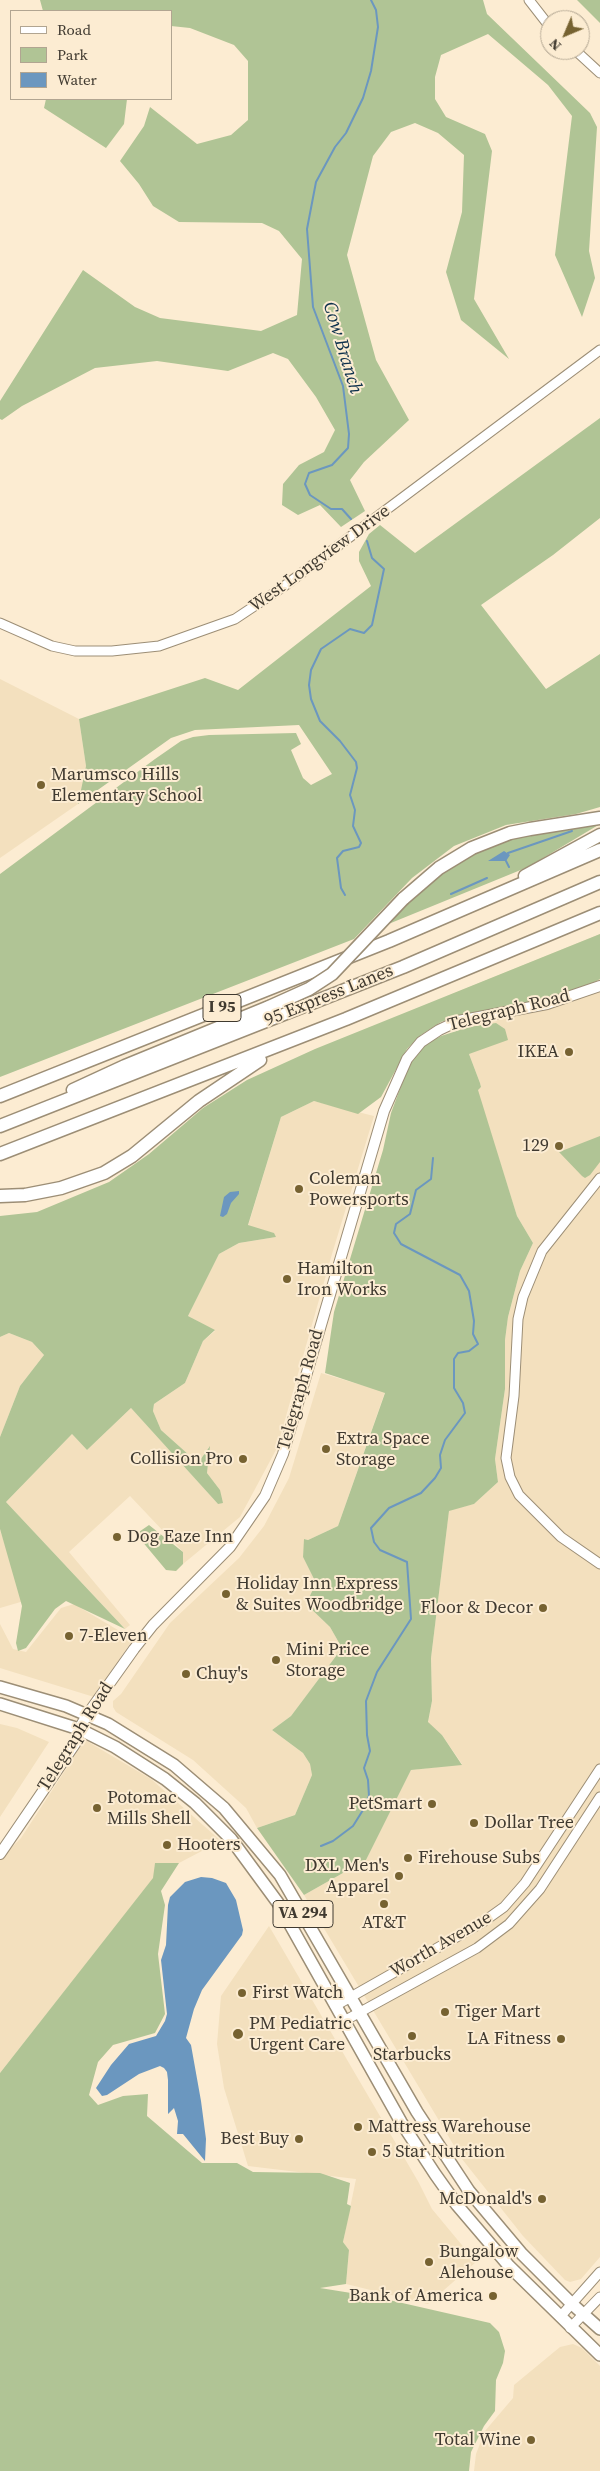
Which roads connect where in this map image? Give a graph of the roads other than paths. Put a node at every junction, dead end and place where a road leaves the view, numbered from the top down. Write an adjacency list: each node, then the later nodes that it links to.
1 (529, 0): 2 (street)
2 (540, 14)
3 (586, 60): 4 (street)
4 (600, 73)
5 (600, 350): 6 (street, West Longview Drive)
6 (0, 623)
7 (600, 818): 16 (highway, bridge)
8 (600, 834): 11 (highway)
9 (600, 850): 11 (highway, I 95)
10 (600, 882): 16 (highway, 95 Express Lanes)
11 (464, 910): 15 (highway, I 95)
12 (600, 913): 14 (highway)
13 (600, 986): 23 (main road, Telegraph Road)
14 (298, 1038): 17 (highway); 19 (highway)
15 (0, 1096)
16 (0, 1126)
17 (0, 1154)
18 (600, 1178): 20 (street)
19 (0, 1196)
20 (600, 1564)
21 (0, 1688): 23 (highway, VA 294)
22 (0, 1704): 24 (highway, VA 294)
23 (87, 1715): 24 (main road, Telegraph Road); 28 (highway, VA 294)
24 (80, 1729): 27 (main road, Telegraph Road); 29 (highway, VA 294)
25 (600, 1769): 28 (street, Worth Avenue)
26 (600, 1797): 30 (street, Worth Avenue)
27 (0, 1854)
28 (350, 1998): 29 (street, Worth Avenue); 30 (highway, VA 294)
29 (335, 2006): 31 (highway, VA 294)
30 (358, 2013): 31 (street, Worth Avenue); 34 (highway, VA 294)
31 (344, 2021): 36 (highway, VA 294)
32 (600, 2272): 34 (street)
33 (600, 2297): 35 (street)
34 (572, 2304): 35 (highway, VA 294); 36 (street)
35 (583, 2315): 37 (street); 38 (highway, VA 294)
36 (560, 2317): 37 (highway, VA 294)
37 (570, 2328): 39 (highway, VA 294)
38 (600, 2329)
39 (600, 2355)

